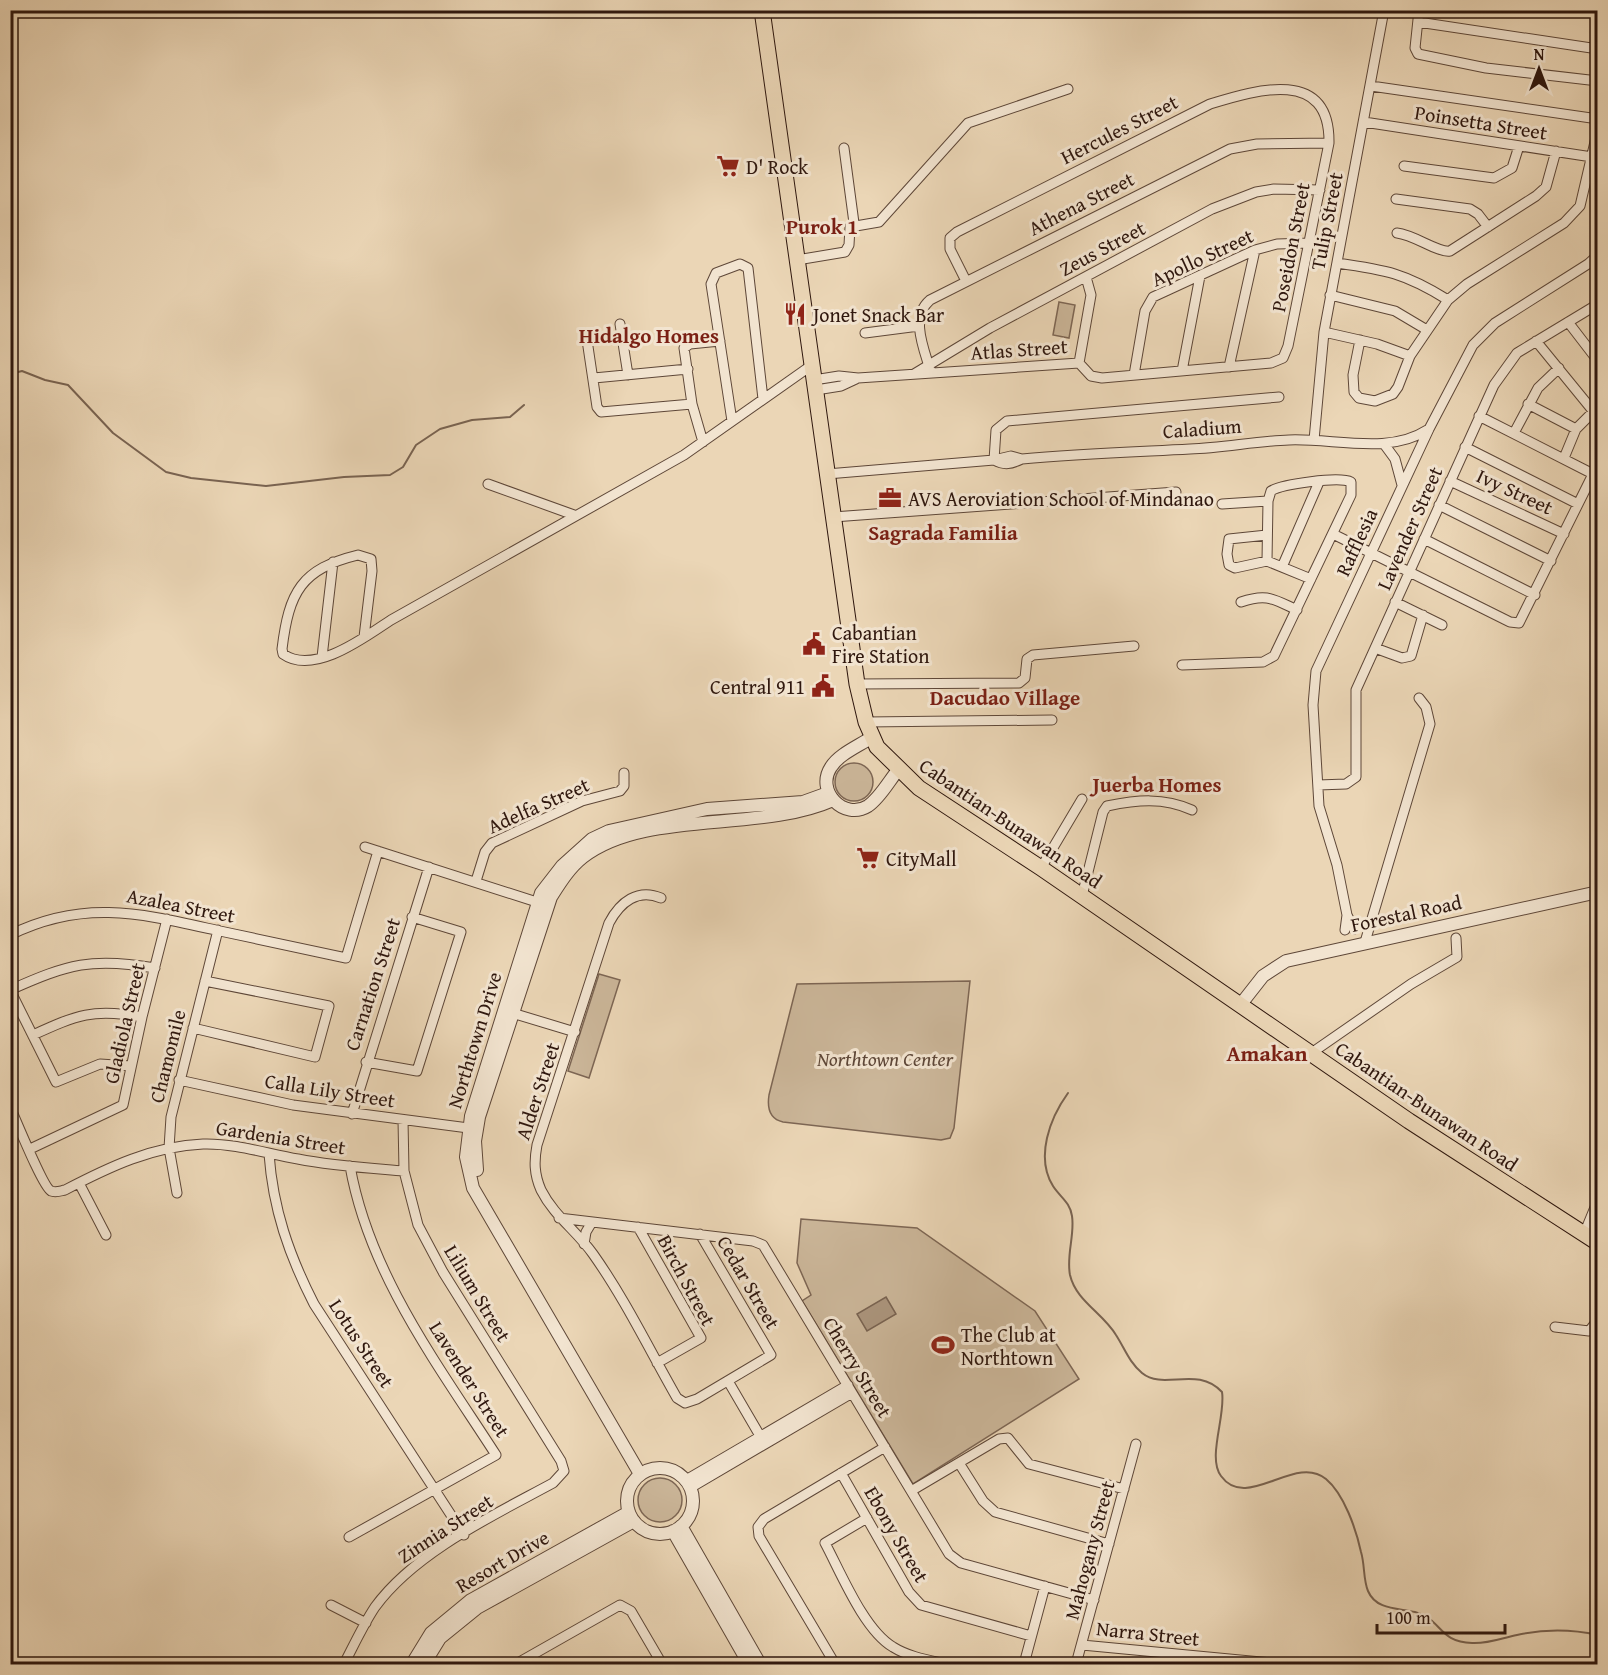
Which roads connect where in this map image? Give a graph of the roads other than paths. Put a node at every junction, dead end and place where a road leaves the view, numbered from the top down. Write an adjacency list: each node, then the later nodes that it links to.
1 (762, 10): 28 (main road, Cabantian-Bunawan Road)
2 (1384, 10): 9 (street, Tulip Street)
3 (1419, 10): 6 (street)
4 (1588, 10): 5 (street)
5 (1598, 12)
6 (1418, 22): 7 (street); 8 (street)
7 (1598, 49)
8 (1598, 81)
9 (1371, 86): 11 (street); 12 (street, Tulip Street)
10 (1068, 88): 28 (street)
11 (1598, 119)
12 (1364, 122): 15 (street, Poinsetta Street); 29 (street, Tulip Street)
13 (1598, 129): 18 (street)
14 (1329, 142): 20 (street, Poseidon Street); 32 (street, Athena Street); 32 (street, Hercules Street)
15 (1519, 146): 17 (street, Poinsetta Street); 19 (street)
16 (844, 148): 22 (street)
17 (1556, 151): 18 (street, Poinsetta Street); 23 (street)
18 (1592, 157): 34 (street)
19 (1404, 166)
20 (1320, 190): 25 (street, Poseidon Street); 31 (street, Zeus Street)
21 (1396, 199): 23 (street)
22 (854, 223)
23 (1488, 227): 24 (street)
24 (1397, 233)
25 (1309, 243): 26 (street, Apollo Street); 47 (street, Poseidon Street)
26 (1255, 250): 30 (street, Apollo Street); 50 (street)
27 (1598, 255): 66 (street, Rafflesia)
28 (797, 260): 58 (main road, Cabantian-Bunawan Road)
29 (1337, 263): 33 (street, Tulip Street); 34 (street)
30 (1200, 276): 54 (street); 56 (street, Apollo Street)
31 (1086, 277): 49 (street); 52 (street, Zeus Street)
32 (966, 281): 38 (street, Athena Street)
33 (1330, 295): 39 (street); 40 (street, Tulip Street)
34 (1448, 300): 39 (street)
35 (1597, 305): 36 (street, Lavender Street)
36 (1568, 322): 45 (street, Lavender Street); 48 (street)
37 (620, 324): 55 (street)
38 (919, 326): 41 (street); 52 (street)
39 (1427, 330): 46 (street)
40 (1324, 332): 43 (street); 69 (street, Tulip Street)
41 (865, 333)
42 (587, 340): 57 (street)
43 (1360, 340): 46 (street); 46 (street)
44 (720, 341): 51 (street); 60 (street); 65 (street)
45 (1536, 341): 53 (street); 64 (street, Lavender Street)
46 (1410, 356)
47 (1283, 358): 50 (street, Atlas Street)
48 (1598, 361)
49 (1079, 363): 52 (street, Atlas Street); 56 (street, Atlas Street)
50 (1229, 367): 54 (street, Atlas Street)
51 (688, 369): 55 (street); 61 (street)
52 (930, 369): 58 (street, Zeus Street)
53 (1559, 369): 62 (street); 63 (street)
54 (1182, 371): 56 (street, Atlas Street)
55 (628, 375): 57 (street)
56 (1134, 375)
57 (594, 378): 61 (street)
58 (814, 378): 60 (street); 76 (main road, Cabantian-Bunawan Road)
59 (1279, 397): 74 (street)
60 (763, 399): 65 (street)
61 (692, 404): 70 (street)
62 (1528, 404): 67 (street); 68 (street)
63 (1595, 415): 67 (street)
64 (1479, 416): 68 (street); 72 (street, Lavender Street)
65 (732, 421): 70 (street)
66 (1429, 429): 71 (street, Caladium); 81 (street, Rafflesia)
67 (1576, 429): 73 (street)
68 (1514, 433): 73 (street)
69 (1314, 440): 71 (street, Caladium); 74 (street, Caladium)
70 (703, 442): 87 (street)
71 (1384, 444): 81 (street)
72 (1465, 447): 78 (street, Lavender Street); 85 (street)
73 (1564, 458): 77 (street)
74 (994, 460): 76 (street, Caladium)
75 (1598, 464): 77 (street)
76 (827, 474): 88 (main road, Cabantian-Bunawan Road)
77 (1593, 474): 85 (street)
78 (1450, 481): 86 (street, Lavender Street); 90 (street, Ivy Street)
79 (1319, 482): 83 (street); 89 (street); 97 (street)
80 (488, 484): 87 (street)
81 (1402, 485): 93 (street, Rafflesia)
82 (1176, 492): 88 (street)
83 (1268, 501): 84 (street); 91 (street)
84 (1222, 504)
85 (1578, 504): 90 (street)
86 (1439, 505): 92 (street, Lavender Street); 95 (street)
87 (574, 515): 106 (street)
88 (833, 517): 111 (main road, Cabantian-Bunawan Road)
89 (1333, 534): 93 (street); 99 (street)
90 (1564, 534): 95 (street)
91 (1267, 535): 94 (street); 94 (street)
92 (1424, 540): 98 (street, Lavender Street); 100 (street)
93 (1371, 553): 98 (street); 118 (street, Rafflesia)
94 (1266, 561): 97 (street)
95 (1551, 561): 100 (street)
96 (333, 562): 106 (street); 109 (street); 109 (street)
97 (1282, 567): 99 (street)
98 (1409, 572): 100 (street); 102 (street, Lavender Street)
99 (1311, 579): 103 (street)
100 (1535, 595)
101 (1241, 602): 103 (street)
102 (1395, 602): 104 (street); 108 (street, Lavender Street)
103 (1297, 610): 110 (street)
104 (1423, 615): 105 (street); 108 (street)
105 (1442, 625)
106 (364, 637): 109 (street)
107 (1134, 646): 111 (street)
108 (1375, 648): 118 (street, Lavender Street)
109 (322, 657)
110 (1182, 665)
111 (857, 684): 114 (main road, Cabantian-Bunawan Road)
112 (1419, 698): 135 (street)
113 (1052, 720): 114 (street)
114 (866, 722): 115 (main road, Cabantian-Bunawan Road)
115 (872, 737): 116 (main road, Cabantian-Bunawan Road); 119 (street)
116 (898, 770): 119 (street); 125 (main road, Cabantian-Bunawan Road)
117 (624, 773): 126 (street, Adelfa Street)
118 (1318, 785): 135 (street, Rafflesia)
119 (830, 796): 130 (street, Northtown Drive)
120 (1082, 800): 125 (street)
121 (1192, 810): 128 (street)
122 (365, 847): 123 (street)
123 (378, 851): 124 (street); 133 (street, Azalea Street)
124 (429, 867): 126 (street); 131 (street, Carnation Street)
125 (1041, 868): 128 (main road, Cabantian-Bunawan Road)
126 (476, 881): 130 (street)
127 (1598, 892): 135 (street, Forestal Road)
128 (1082, 896): 140 (main road, Cabantian-Bunawan Road)
129 (662, 898): 144 (street, Alder Street)
130 (543, 904): 141 (street, Northtown Drive)
131 (412, 917): 147 (street, Carnation Street); 147 (street)
132 (167, 919): 133 (street, Azalea Street); 134 (street, Azalea Street); 137 (street, Gladiola Street)
133 (218, 930): 138 (street, Chamomile)
134 (10, 935)
135 (1353, 937): 140 (street, Forestal Road)
136 (1456, 938): 146 (street)
137 (155, 968): 139 (street); 142 (street, Gladiola Street)
138 (205, 981): 143 (street, Chamomile); 143 (street)
139 (10, 990): 145 (street)
140 (1241, 1004): 146 (main road, Cabantian-Bunawan Road)
141 (508, 1012): 144 (street); 153 (street, Northtown Drive)
142 (142, 1017): 145 (street); 148 (street, Gladiola Street)
143 (193, 1028): 149 (street, Chamomile)
144 (575, 1032): 162 (street, Alder Street)
145 (33, 1035): 148 (street)
146 (1310, 1054): 167 (main road, Cabantian-Bunawan Road)
147 (366, 1062): 151 (street, Carnation Street)
148 (130, 1066): 155 (street, Gladiola Street)
149 (179, 1080): 151 (street, Calla Lily Street); 154 (street, Chamomile)
150 (10, 1107): 155 (street)
151 (352, 1114): 152 (street, Calla Lily Street)
152 (403, 1120): 153 (street, Calla Lily Street); 158 (street, Lilium Street)
153 (472, 1129): 181 (street, Northtown Drive)
154 (169, 1148): 156 (street, Gardenia Street); 159 (street, Gardenia Street); 160 (street, Chamomile)
155 (30, 1149): 159 (street, Gardenia Street)
156 (269, 1154): 157 (street, Gardenia Street); 184 (street, Lotus Street)
157 (350, 1167): 158 (street, Gardenia Street); 184 (street, Lavender Street)
158 (404, 1171): 180 (street, Lilium Street)
159 (79, 1183): 165 (street)
160 (177, 1193)
161 (1598, 1200): 167 (street)
162 (559, 1218): 163 (street, Cherry Street); 169 (street, Alder Street)
163 (592, 1222): 164 (street, Cherry Street); 169 (street)
164 (638, 1227): 166 (street, Cherry Street); 172 (street, Birch Street)
165 (106, 1234)
166 (700, 1234): 173 (street, Cedar Street); 174 (street, Cherry Street)
167 (1584, 1234): 168 (main road, Cabantian-Bunawan Road)
168 (1598, 1243)
169 (584, 1244): 172 (street, Alder Street)
170 (1598, 1320): 171 (street)
171 (1555, 1326)
172 (657, 1363): 175 (street, Alder Street)
173 (728, 1381): 175 (street, Cedar Street); 176 (street)
174 (850, 1389): 176 (street); 178 (street, Cherry Street)
175 (685, 1403)
176 (763, 1440): 183 (street)
177 (1136, 1444): 185 (street, Mahogany Street)
178 (885, 1448): 182 (street); 186 (street, Cherry Street)
179 (959, 1463): 185 (street); 186 (street); 192 (street)
180 (564, 1471): 190 (street, Zinnia Street)
181 (644, 1472): 183 (street); 187 (street)
182 (841, 1473): 188 (street, Ebony Street); 209 (street)
183 (688, 1484): 189 (street)
184 (435, 1489): 190 (street, Lotus Street); 191 (street, Lavender Street)
185 (1124, 1489): 192 (street, Mahogany Street)
186 (911, 1491): 193 (street, Cherry Street)
187 (631, 1517): 189 (street); 194 (street, Resort Drive)
188 (867, 1518): 198 (street, Ebony Street); 210 (street)
189 (677, 1528): 207 (street); 208 (street)
190 (464, 1535): 197 (street, Zinnia Street)
191 (349, 1537)
192 (1109, 1544): 195 (street, Mahogany Street)
193 (1045, 1586): 195 (street, Cherry Street); 198 (street)
194 (500, 1589): 203 (street, Resort Drive); 204 (street, Resort Drive)
195 (1094, 1600): 199 (street, Mahogany Street)
196 (331, 1605): 197 (street)
197 (366, 1623): 202 (street, Zinnia Street)
198 (1031, 1636): 211 (street)
199 (1082, 1645): 200 (street, Narra Street); 212 (street, Mahogany Street)
200 (1169, 1653): 201 (street, Narra Street); 213 (street)
201 (1272, 1664): 214 (street, Narra Street)
202 (344, 1665)
203 (412, 1665)
204 (424, 1665)
205 (516, 1665): 206 (street)
206 (662, 1665)
207 (749, 1665)
208 (760, 1665)
209 (835, 1665)
210 (946, 1665)
211 (1024, 1665)
212 (1076, 1665)
213 (1166, 1665)
214 (1283, 1665)

